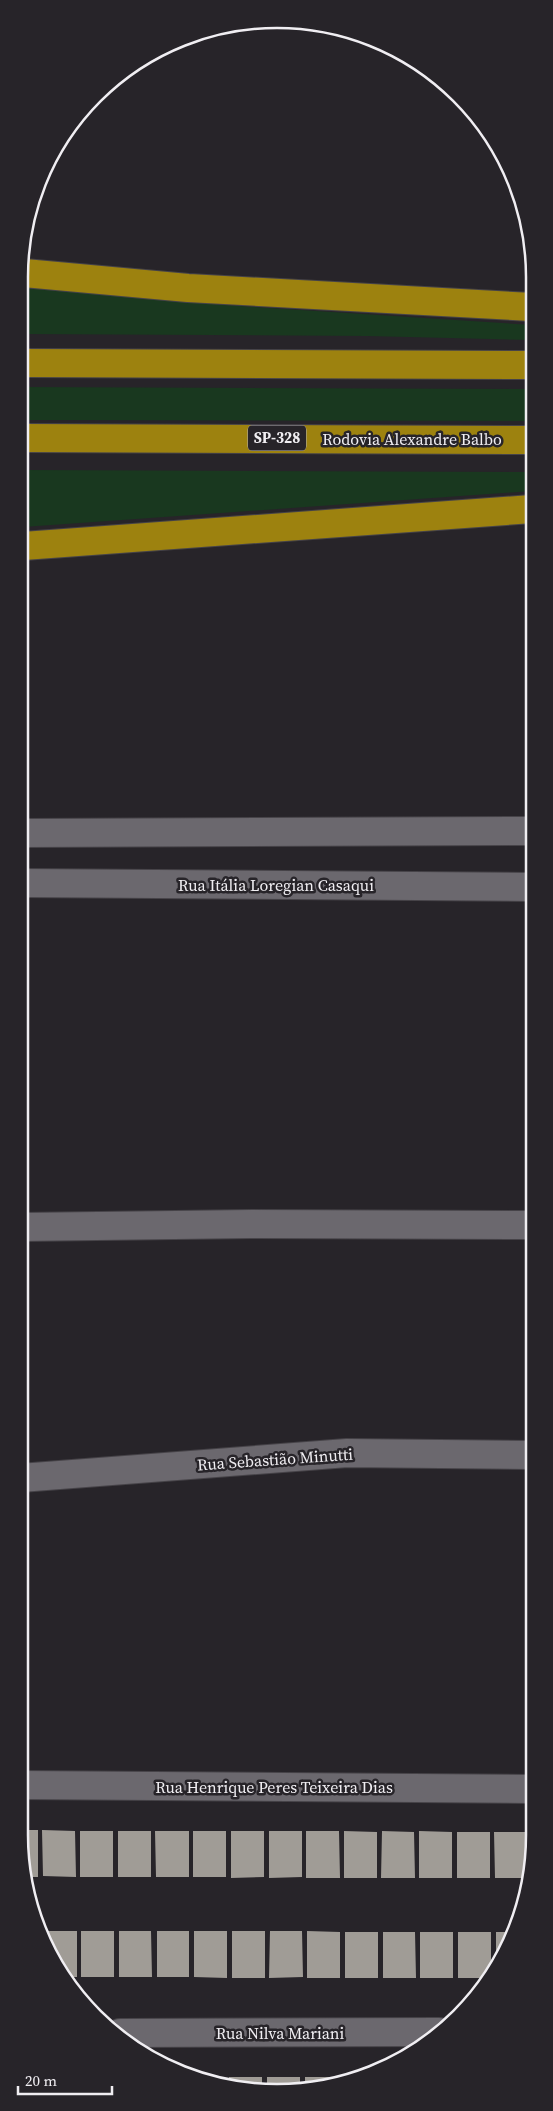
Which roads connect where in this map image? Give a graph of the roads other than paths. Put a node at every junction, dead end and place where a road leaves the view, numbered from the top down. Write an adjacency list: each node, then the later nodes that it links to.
1 (28, 273): 2 (highway)
2 (526, 308)
3 (28, 363): 4 (highway)
4 (526, 365)
5 (28, 438): 6 (highway, Rodovia Alexandre Balbo / SP-328)
6 (526, 440)
7 (526, 509): 8 (highway)
8 (28, 546)
9 (526, 831): 10 (street)
10 (28, 833)
11 (28, 884): 12 (street, Rua Itália Loregian Casaqui)
12 (526, 887)
13 (526, 1225): 14 (street)
14 (28, 1227)
15 (526, 1455): 16 (street, Rua Sebastião Minutti)
16 (28, 1477)
17 (28, 1785): 18 (street, Rua Henrique Peres Teixeira Dias)
18 (526, 1789)
19 (428, 2032): 20 (street, Rua Nilva Mariani)
20 (126, 2033)

